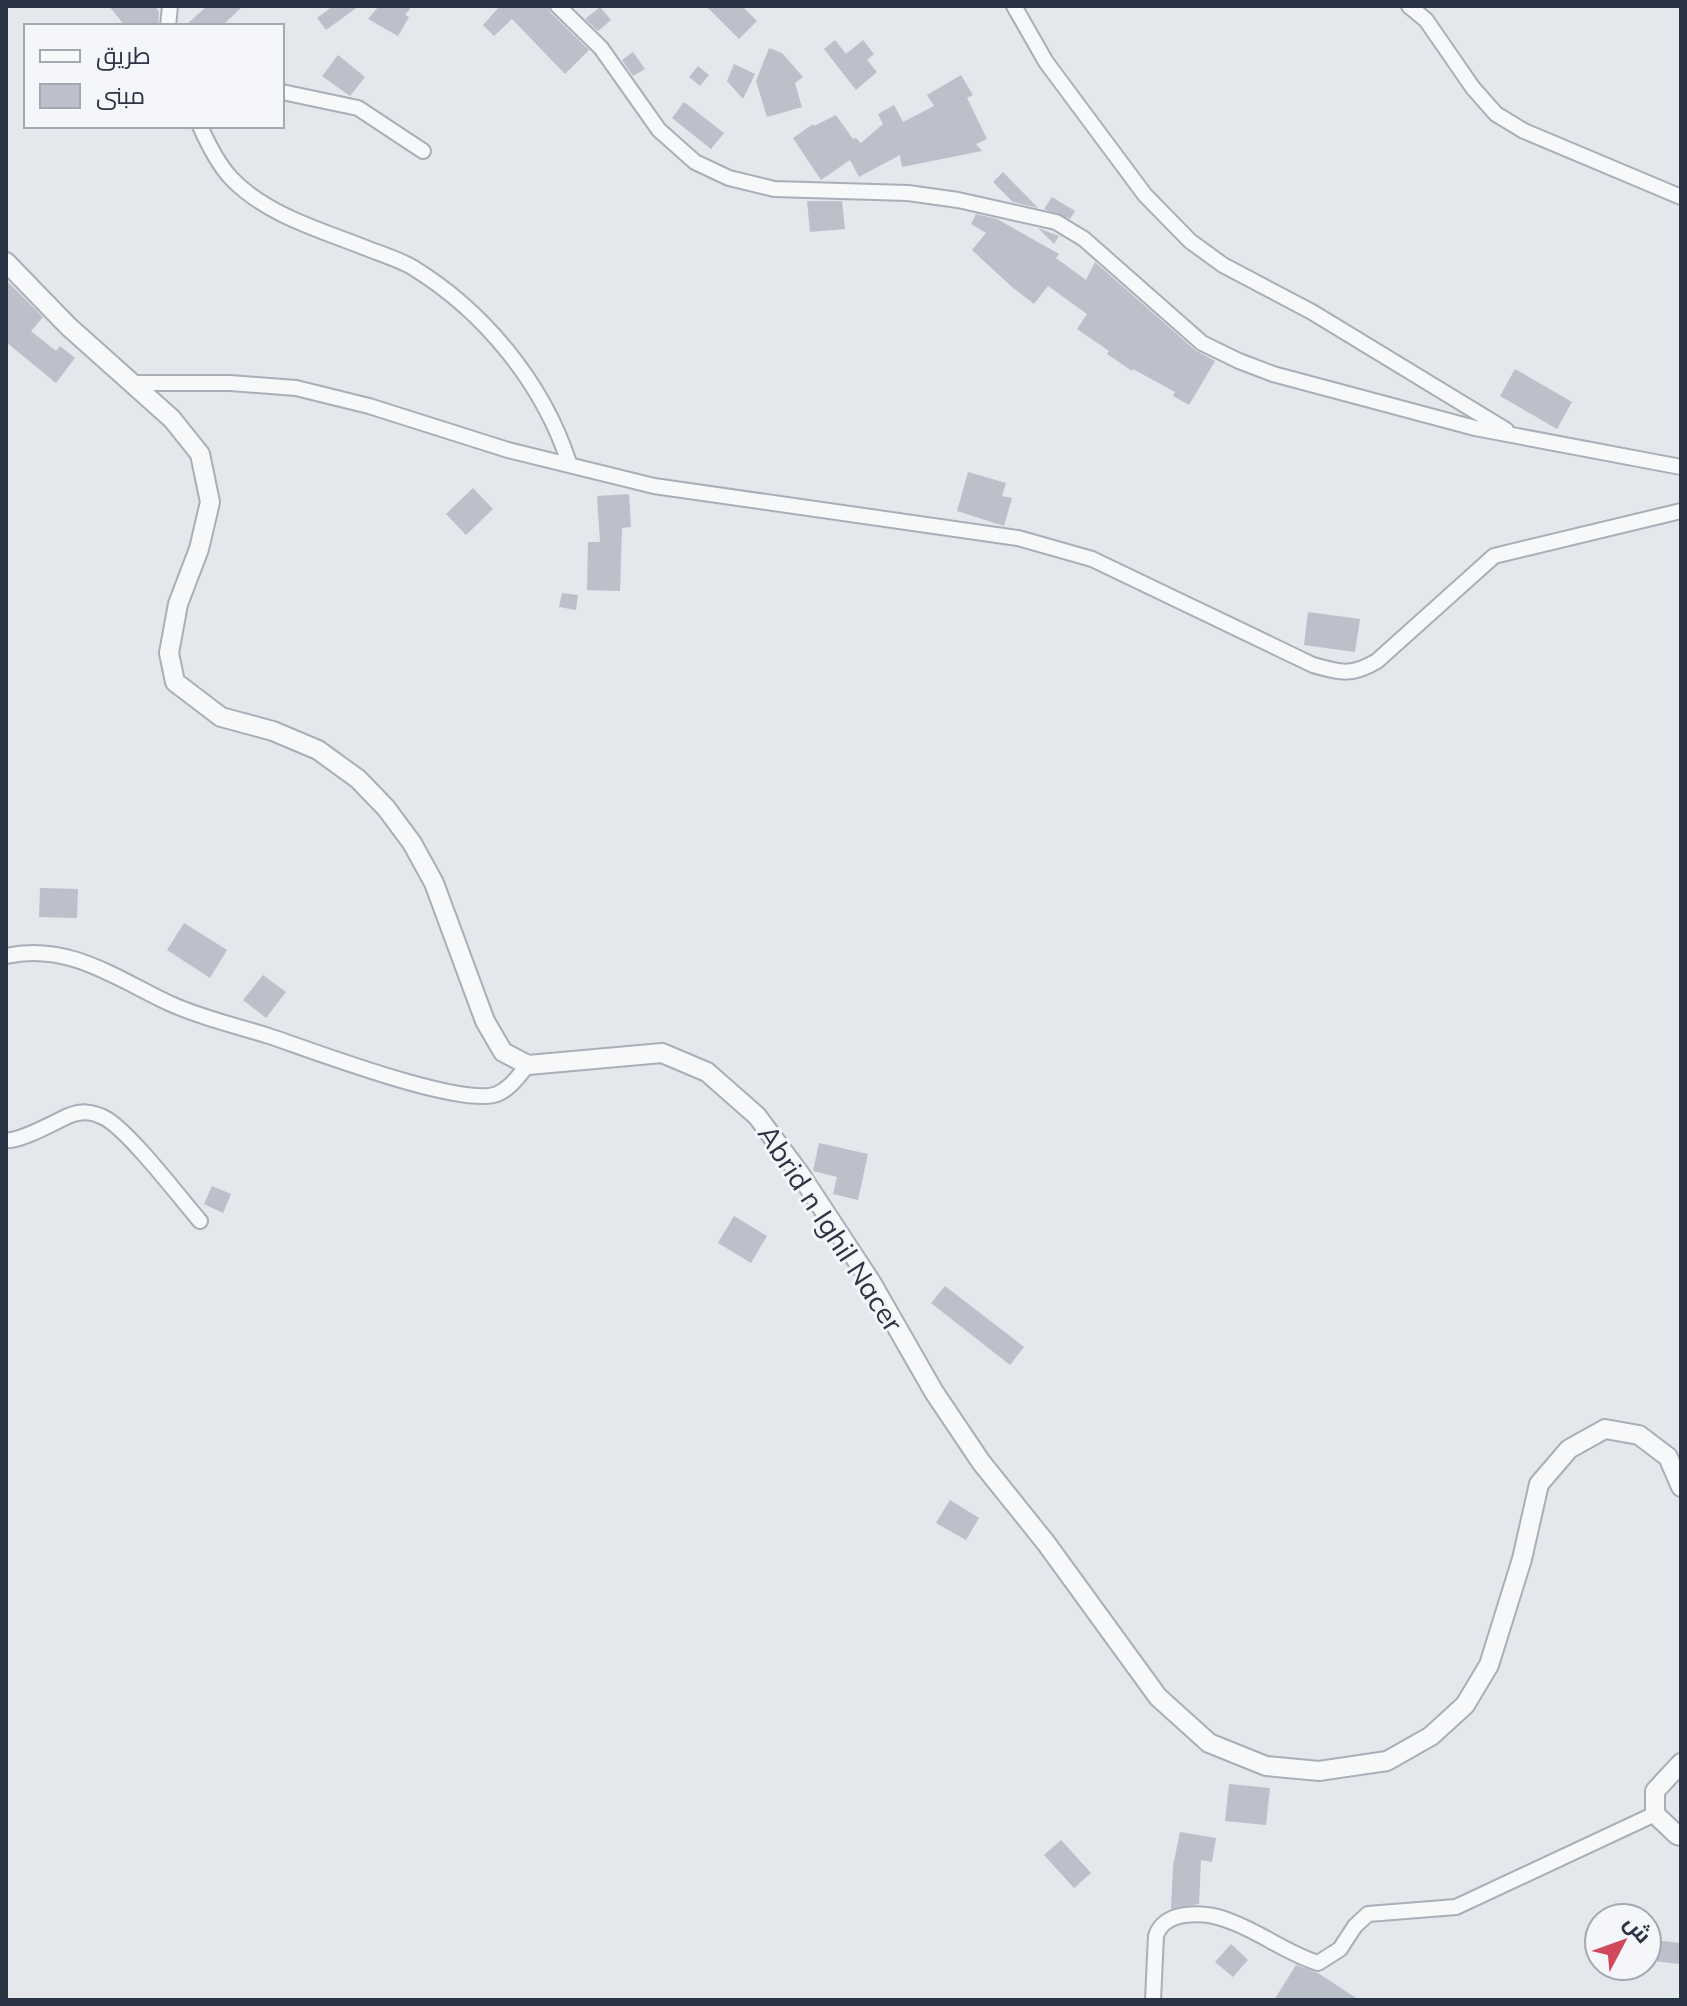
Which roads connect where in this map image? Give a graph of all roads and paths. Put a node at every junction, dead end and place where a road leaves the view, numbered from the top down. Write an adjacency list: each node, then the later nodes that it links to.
1 (558, 6): 10 (street)
2 (1014, 6): 10 (street)
3 (1409, 6): 7 (street)
4 (284, 92): 6 (street)
5 (201, 128): 11 (street)
6 (423, 151)
7 (1681, 197)
8 (6, 262): 9 (street)
9 (132, 383): 11 (street); 15 (street)
10 (1516, 436): 12 (street)
11 (569, 463): 13 (street)
12 (1681, 467)
13 (1681, 511)
14 (6, 956): 15 (street)
15 (528, 1065): 18 (street, Abrid n Ighil Nacer)
16 (6, 1140): 17 (street)
17 (200, 1221)
18 (1681, 1487)
19 (1681, 1763): 20 (street)
20 (1655, 1814): 21 (street); 22 (street)
21 (1681, 1836)
22 (1153, 2000)

